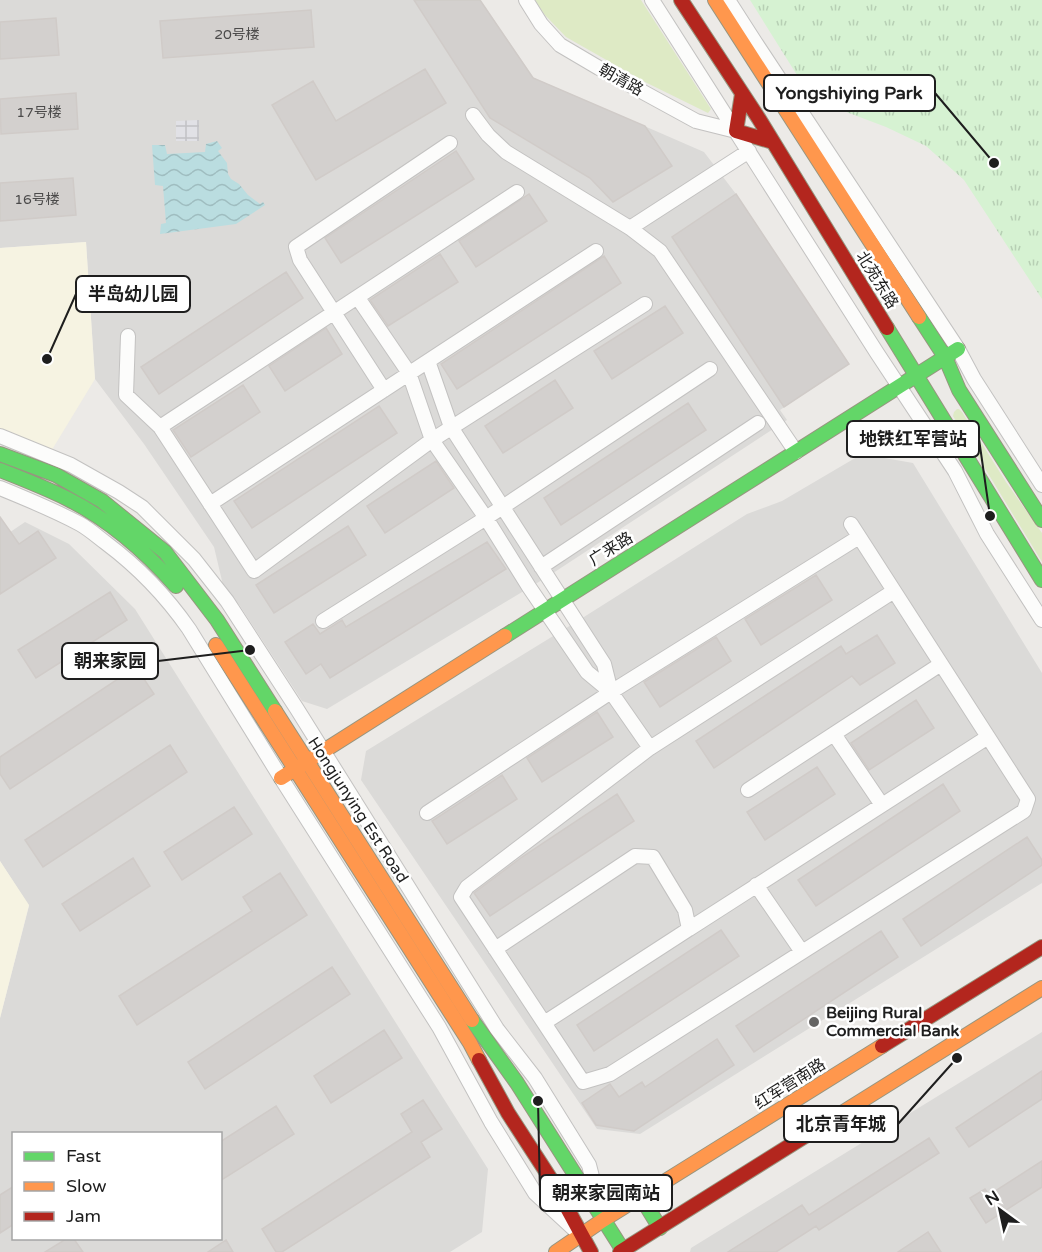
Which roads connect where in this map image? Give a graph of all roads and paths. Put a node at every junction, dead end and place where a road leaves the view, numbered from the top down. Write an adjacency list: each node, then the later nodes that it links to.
1 (526, 0): 8 (street, 朝清路)
2 (652, 0): 8 (street)
3 (681, 0): 6 (street, 北苑东路)
4 (716, 0): 18 (street, 北苑东路)
5 (728, 0): 20 (street)
6 (742, 94): 8 (street); 9 (street, 北苑东路)
7 (473, 115): 13 (street)
8 (736, 132): 9 (street); 11 (street)
9 (773, 142): 18 (street, 北苑东路)
10 (450, 143): 17 (street)
11 (749, 151): 13 (street); 26 (street)
12 (517, 192): 15 (street)
13 (630, 228): 34 (street)
14 (596, 251): 22 (street)
15 (358, 298): 17 (street); 24 (street)
16 (645, 304): 31 (street)
17 (335, 313): 27 (street); 30 (street)
18 (907, 329): 21 (street, 北苑东路); 25 (street, 北苑东路)
19 (128, 336): 30 (street)
20 (958, 349): 21 (street, 广来路); 37 (street)
21 (945, 357): 25 (street, 广来路); 28 (street, 北苑东路)
22 (428, 361): 24 (street); 31 (street)
23 (710, 369): 40 (street)
24 (409, 374): 27 (street); 33 (street)
25 (916, 375): 26 (street, 广来路); 28 (street, 北苑东路)
26 (899, 386): 34 (street, 广来路); 50 (street)
27 (384, 390): 39 (street)
28 (953, 408): 42 (street, 北苑东路); 46 (street, 北苑东路)
29 (758, 423): 45 (street)
30 (160, 427): 39 (street)
31 (451, 427): 33 (street); 40 (street)
32 (0, 436): 57 (street)
33 (432, 440): 39 (street); 41 (street)
34 (796, 452): 48 (street, 广来路)
35 (0, 454): 58 (street, Hongjunying Est Road)
36 (0, 470): 58 (street, Hongjunying Est Road)
37 (1042, 485)
38 (0, 488): 59 (street)
39 (210, 504)
40 (502, 507): 41 (street); 45 (street)
41 (486, 518): 49 (street); 51 (street)
42 (1042, 520)
43 (851, 524): 44 (street)
44 (859, 537): 47 (street); 53 (street)
45 (541, 567): 48 (street)
46 (1042, 580)
47 (894, 591): 52 (street); 56 (street)
48 (562, 600): 49 (street, 广来路); 53 (street)
49 (546, 610): 53 (street); 57 (street, 广来路)
50 (1042, 620)
51 (323, 621)
52 (941, 664): 54 (street); 55 (street)
53 (611, 692): 56 (street); 62 (street)
54 (834, 734): 60 (street); 61 (street)
55 (988, 737): 61 (street); 67 (street)
56 (650, 748): 66 (street)
57 (323, 751): 58 (street, 广来路); 71 (street)
58 (301, 765): 59 (street, 广来路); 71 (street, Hongjunying Est Road); 73 (street, Hongjunying Est Road)
59 (281, 778): 73 (street)
60 (748, 790)
61 (882, 804): 63 (street)
62 (427, 813)
63 (756, 885): 64 (street); 67 (street)
64 (689, 929): 66 (street); 69 (street)
65 (1042, 946): 70 (street, 红军营南路)
66 (495, 949): 69 (street)
67 (802, 952): 69 (street)
68 (1042, 988): 72 (street)
69 (544, 1023)
70 (640, 1197): 71 (street, 红军营南路); 72 (street)
71 (603, 1220): 73 (street, 红军营南路); 76 (street, Hongjunying Est Road)
72 (660, 1228): 76 (street)
73 (582, 1236): 74 (street, 红军营南路); 75 (street, Hongjunying Est Road)
74 (556, 1252)
75 (591, 1252)
76 (622, 1252)

